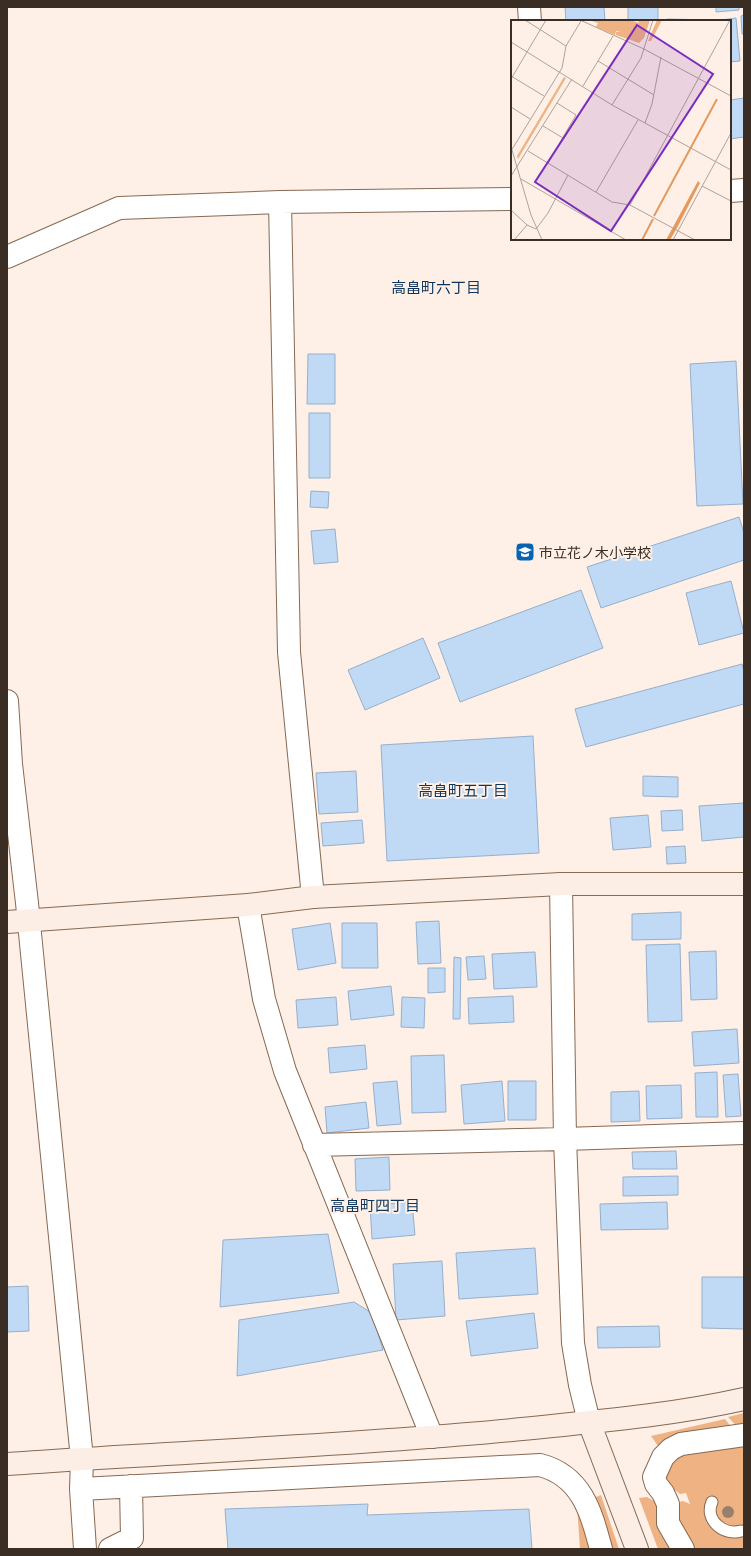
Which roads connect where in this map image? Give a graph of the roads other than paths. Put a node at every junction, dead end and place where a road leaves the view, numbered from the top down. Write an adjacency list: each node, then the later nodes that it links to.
1 (529, 7): 2 (street)
2 (530, 20)
3 (744, 190): 4 (street)
4 (731, 191)
5 (511, 199): 6 (street)
6 (280, 202): 7 (street); 11 (street)
7 (7, 257)
8 (7, 701): 13 (street)
9 (561, 884): 10 (street); 11 (street); 15 (street)
10 (744, 884)
11 (313, 897): 12 (street)
12 (248, 905): 13 (street); 16 (street)
13 (18, 921): 21 (street)
14 (744, 1133): 15 (street)
15 (565, 1139): 16 (street); 18 (street)
16 (314, 1145): 20 (street)
17 (744, 1399): 18 (street)
18 (589, 1422): 20 (street); 30 (street)
19 (744, 1435): 31 (street)
20 (432, 1437): 21 (street)
21 (82, 1459): 22 (street); 24 (street)
22 (7, 1464)
23 (131, 1486): 24 (street); 28 (street); 29 (street)
24 (81, 1488): 27 (street)
25 (712, 1502): 26 (lane)
26 (742, 1531)
27 (85, 1549)
28 (110, 1549)
29 (601, 1549)
30 (637, 1549)
31 (683, 1549)

